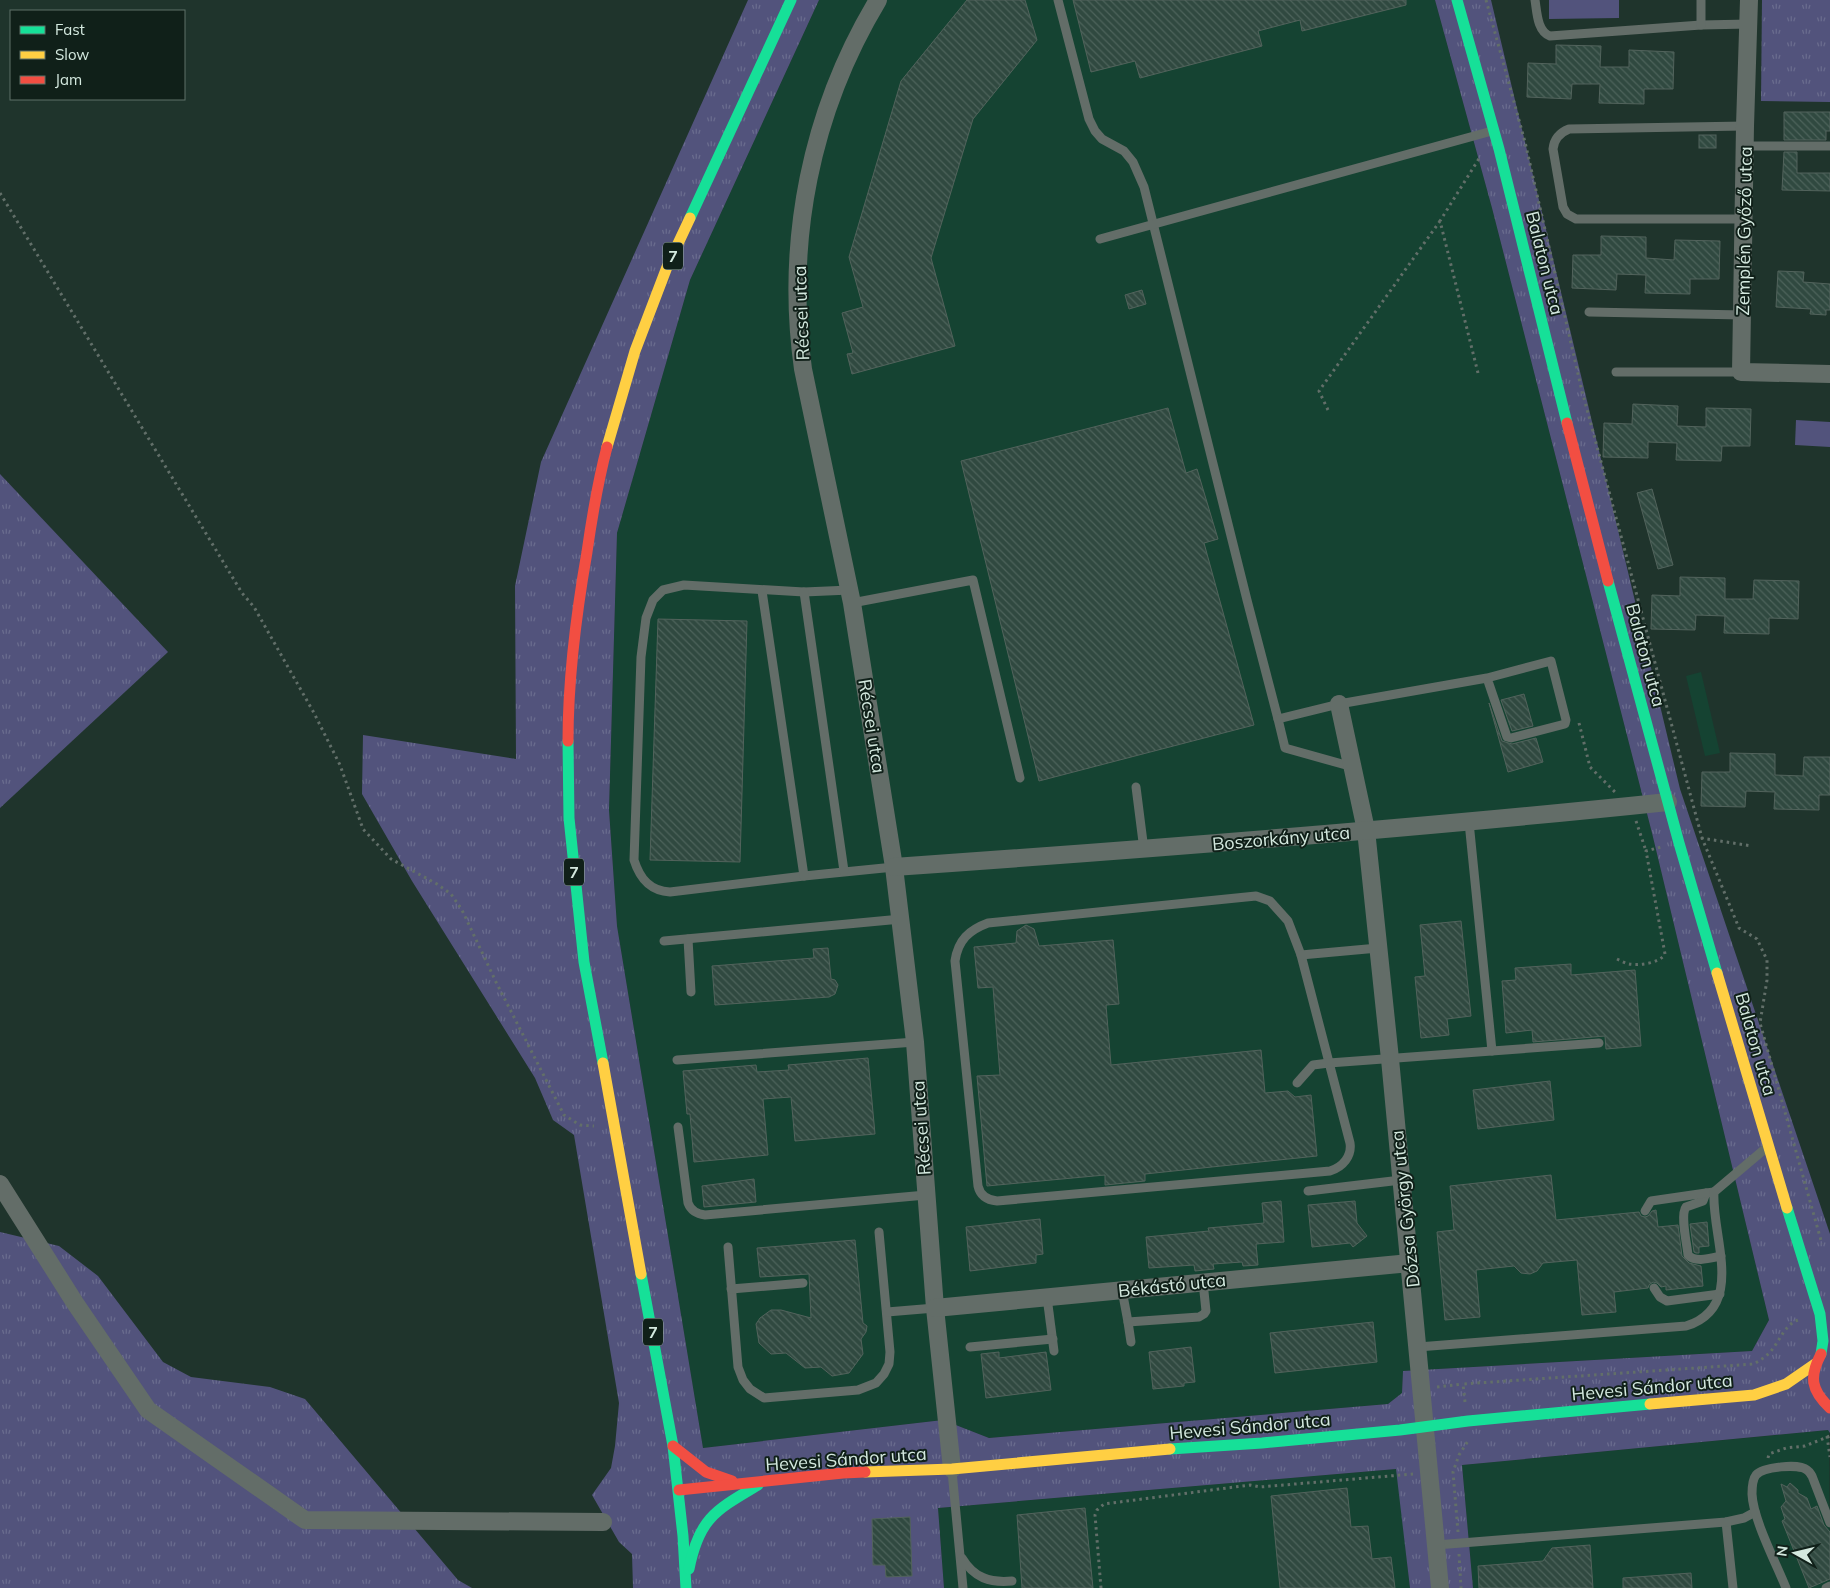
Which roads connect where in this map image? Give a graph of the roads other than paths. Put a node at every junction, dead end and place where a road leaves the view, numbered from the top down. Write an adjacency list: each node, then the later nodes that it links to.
1 (791, 0): 86 (main road, 7)
2 (878, 0): 24 (street, Récsei utca)
3 (1058, 0): 15 (lane)
4 (1456, 0): 11 (main road, Balaton utca)
5 (1535, 0): 9 (lane)
6 (1701, 0): 9 (lane)
7 (1749, 0): 8 (street, Zemplén Győző utca)
8 (1749, 24): 9 (lane); 10 (street, Zemplén Győző utca)
9 (1701, 25)
10 (1745, 126): 12 (street, Zemplén Győző utca); 14 (lane)
11 (1493, 131): 15 (lane); 31 (main road, Balaton utca)
12 (1745, 146): 13 (lane); 14 (street, Zemplén Győző utca)
13 (1830, 146)
14 (1744, 219): 18 (street, Zemplén Győző utca)
15 (1152, 224): 16 (lane); 27 (lane)
16 (1100, 239)
17 (1589, 312): 18 (lane)
18 (1742, 315): 20 (street, Zemplén Győző utca)
19 (1616, 372): 20 (lane)
20 (1741, 372): 21 (street)
21 (1830, 374)
22 (762, 591): 23 (lane); 37 (lane); 37 (lane)
23 (804, 592): 24 (lane); 36 (lane)
24 (851, 597): 29 (lane); 35 (street, Récsei utca)
25 (1488, 678): 25 (lane); 26 (lane)
26 (1339, 704): 27 (lane); 28 (street, Dózsa György utca)
27 (1278, 718): 28 (lane)
28 (1353, 767): 33 (street, Dózsa György utca)
29 (1020, 778)
30 (1136, 787): 34 (lane)
31 (1668, 802): 32 (street, Boszorkány utca); 52 (main road, Balaton utca)
32 (1469, 822): 33 (street, Boszorkány utca); 46 (lane)
33 (1366, 830): 34 (street, Boszorkány utca); 41 (street, Dózsa György utca)
34 (1144, 850): 35 (street, Boszorkány utca)
35 (894, 867): 36 (lane); 38 (street, Récsei utca)
36 (844, 871): 37 (lane)
37 (804, 876)
38 (901, 919): 39 (lane); 44 (street, Récsei utca)
39 (688, 939): 40 (lane); 43 (lane)
40 (664, 941)
41 (1378, 948): 42 (lane); 47 (street, Dózsa György utca)
42 (1301, 955): 49 (lane); 49 (lane)
43 (691, 992)
44 (915, 1042): 48 (lane); 57 (street, Récsei utca)
45 (1599, 1043): 46 (lane)
46 (1492, 1051): 47 (lane)
47 (1390, 1059): 49 (lane); 53 (street, Dózsa György utca)
48 (677, 1060)
49 (1329, 1063): 50 (lane)
50 (1298, 1083)
51 (678, 1127): 57 (lane)
52 (1768, 1146): 56 (lane); 72 (main road, Balaton utca)
53 (1401, 1180): 55 (lane); 62 (street, Dózsa György utca)
54 (0, 1184): 91 (street)
55 (1308, 1191)
56 (1710, 1192): 58 (lane); 61 (lane); 61 (lane)
57 (926, 1195): 70 (street, Récsei utca)
58 (1645, 1212)
59 (879, 1232): 71 (lane)
60 (728, 1246): 66 (lane)
61 (1721, 1256): 68 (lane)
62 (1410, 1263): 63 (street, Békástó utca); 78 (street, Dózsa György utca)
63 (1203, 1282): 67 (street, Békástó utca); 73 (lane)
64 (803, 1283): 66 (lane)
65 (1654, 1288): 68 (lane)
66 (732, 1289): 71 (lane)
67 (1122, 1290): 69 (street, Békástó utca); 73 (lane)
68 (1720, 1294): 78 (lane)
69 (1047, 1297): 70 (street, Békástó utca); 75 (lane)
70 (935, 1308): 71 (lane); 87 (street, Récsei utca)
71 (887, 1312)
72 (1820, 1314): 74 (main road); 79 (main road)
73 (1128, 1322): 76 (lane)
74 (1830, 1327)
75 (1053, 1340): 77 (lane); 80 (lane)
76 (1131, 1342)
77 (970, 1347)
78 (1418, 1347): 85 (street, Dózsa György utca)
79 (1826, 1350): 81 (main road, Hevesi Sándor utca)
80 (1054, 1351)
81 (1814, 1364): 82 (main road, Hevesi Sándor utca); 83 (main road)
82 (1754, 1395): 83 (main road); 85 (main road, Hevesi Sándor utca)
83 (1820, 1400): 84 (main road)
84 (1830, 1408)
85 (1425, 1426): 87 (main road, Hevesi Sándor utca); 94 (street, Dózsa György utca)
86 (673, 1446): 88 (main road); 89 (main road, 7)
87 (952, 1469): 88 (main road, Hevesi Sándor utca); 95 (lane)
88 (762, 1482): 89 (main road, Hevesi Sándor utca); 97 (main road)
89 (679, 1490): 97 (main road, 7)
90 (1755, 1512): 92 (lane); 93 (lane); 102 (lane)
91 (602, 1522)
92 (1726, 1522): 94 (lane); 101 (lane)
93 (1830, 1523)
94 (1436, 1544): 100 (street, Dózsa György utca)
95 (960, 1556): 96 (lane); 99 (lane)
96 (1012, 1581)
97 (686, 1583)
98 (1830, 1586): 103 (lane)
99 (963, 1588)
100 (1440, 1588)
101 (1732, 1588)
102 (1786, 1588)
103 (1826, 1588)

